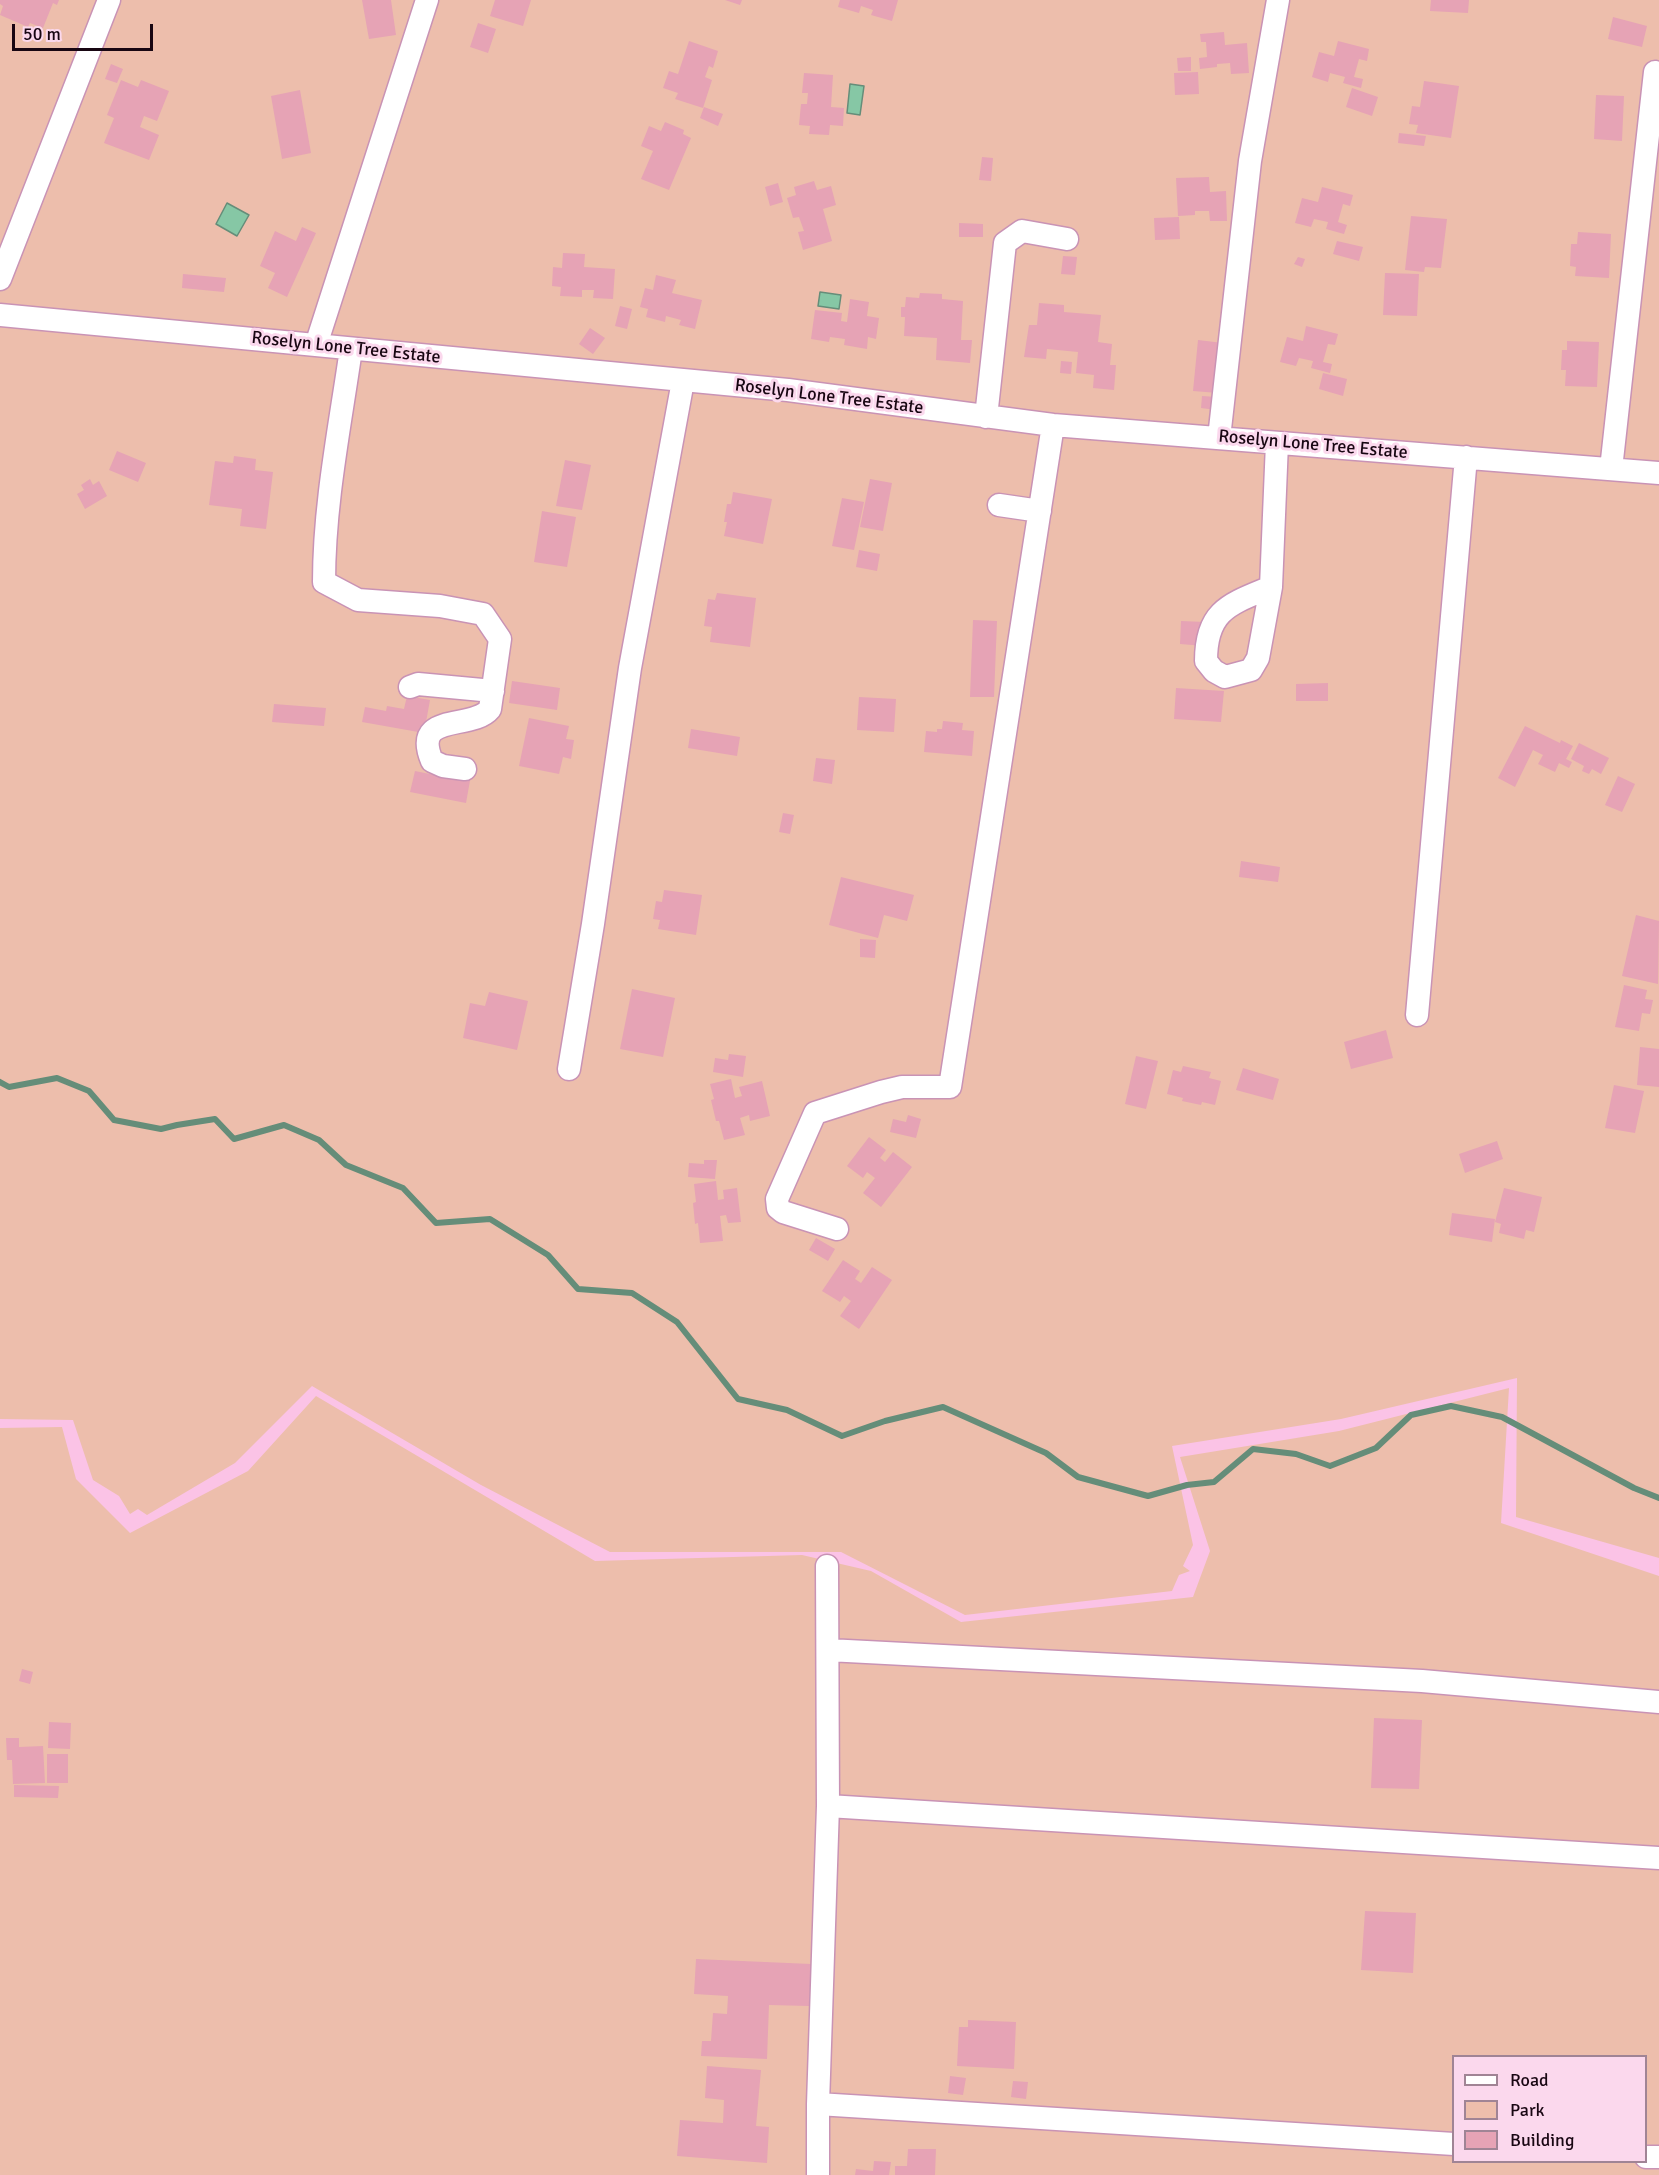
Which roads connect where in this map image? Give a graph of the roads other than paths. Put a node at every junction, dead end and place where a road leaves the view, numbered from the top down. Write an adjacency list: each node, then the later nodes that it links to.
1 (109, 0): 7 (street)
2 (427, 0): 9 (street)
3 (1278, 0): 14 (street)
4 (1655, 72): 5 (street)
5 (1653, 139): 17 (street)
6 (1067, 239): 12 (street)
7 (0, 279)
8 (0, 315): 9 (street, Roselyn Lone Tree Estate)
9 (316, 345): 10 (street, Roselyn Lone Tree Estate)
10 (351, 349): 11 (street, Roselyn Lone Tree Estate); 23 (street)
11 (683, 381): 12 (street, Roselyn Lone Tree Estate); 26 (street)
12 (986, 417): 13 (street, Roselyn Lone Tree Estate)
13 (1053, 425): 14 (street, Roselyn Lone Tree Estate); 20 (street)
14 (1219, 438): 15 (street, Roselyn Lone Tree Estate)
15 (1277, 442): 16 (street, Roselyn Lone Tree Estate); 21 (street)
16 (1466, 457): 17 (street, Roselyn Lone Tree Estate); 25 (street)
17 (1611, 469): 18 (street, Roselyn Lone Tree Estate)
18 (1659, 473)
19 (999, 505): 20 (street)
20 (1040, 511): 27 (street)
21 (1271, 587)
22 (410, 687): 23 (street)
23 (493, 691): 24 (street)
24 (465, 769)
25 (1417, 1016)
26 (569, 1068)
27 (837, 1229)
28 (827, 1566): 29 (street)
29 (828, 1650): 30 (street); 31 (street)
30 (1659, 1702)
31 (828, 1806): 32 (street); 33 (street)
32 (1659, 1858)
33 (818, 2104): 34 (street); 35 (street)
34 (1452, 2144)
35 (818, 2175)

